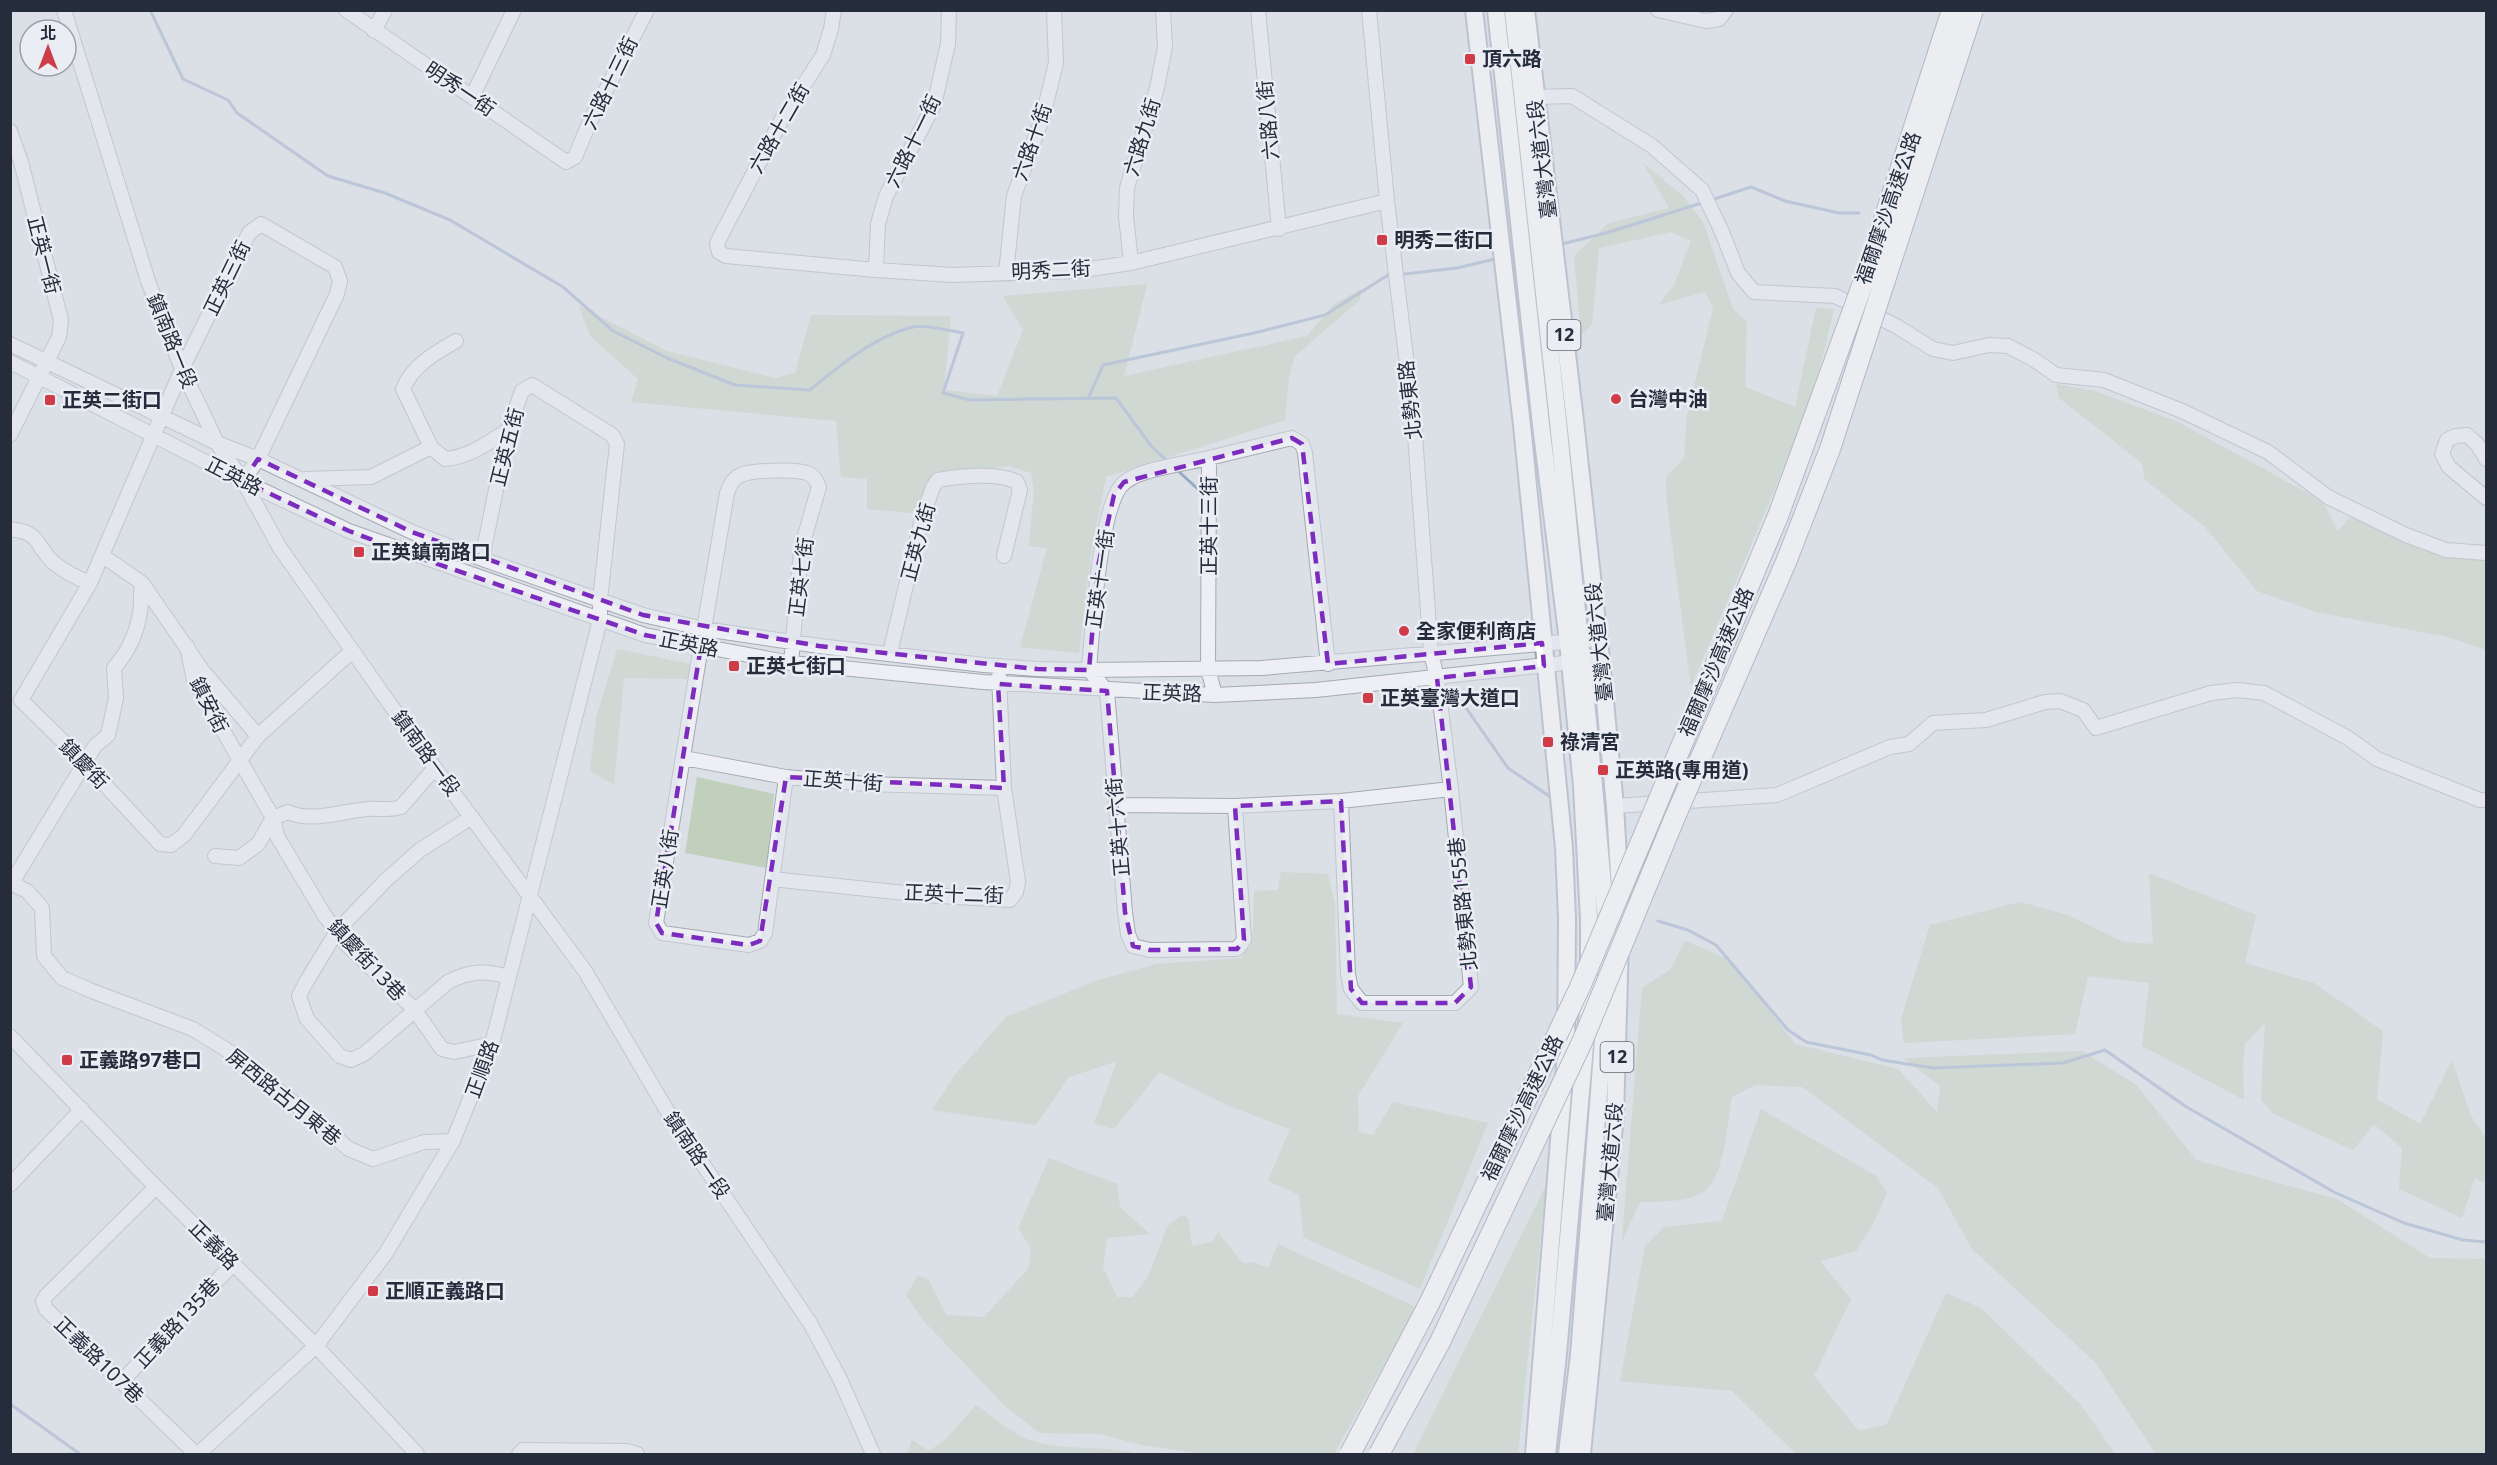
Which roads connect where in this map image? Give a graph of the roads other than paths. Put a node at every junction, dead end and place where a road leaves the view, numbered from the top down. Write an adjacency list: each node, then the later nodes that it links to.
1 (64, 10): 35 (street, 鎮南路一段)
2 (346, 10): 20 (street, 明秀一街)
3 (385, 10): 20 (street)
4 (514, 10): 21 (street)
5 (647, 10): 24 (street, 六路十三街)
6 (834, 10): 27 (street, 六路十二街)
7 (949, 10): 29 (street, 六路十一街)
8 (1054, 10): 30 (street, 六路十街)
9 (1163, 10): 28 (street, 六路九街)
10 (1258, 10): 26 (street, 六路八街)
11 (1369, 10): 25 (street, 北勢東路)
12 (1474, 10): 61 (main road)
13 (1496, 10): 60 (main road, 臺灣大道六段 / 12)
14 (1514, 10): 60 (main road, 臺灣大道六段 / 12)
15 (1526, 10): 22 (main road, 臺灣大道六段 / 12)
16 (1658, 10): 17 (street)
17 (1726, 10)
18 (1952, 10): 115 (highway, 福爾摩沙高速公路, bridge)
19 (1973, 10): 116 (highway, 福爾摩沙高速公路, bridge)
20 (374, 31): 21 (street, 明秀一街)
21 (472, 97): 24 (street, 明秀一街)
22 (1535, 97): 49 (street); 58 (main road, 臺灣大道六段 / 12)
23 (10, 131): 34 (street, 正英一街)
24 (575, 157)
25 (1387, 201): 26 (street, 明秀二街); 66 (street, 北勢東路)
26 (1279, 229): 28 (street, 明秀二街)
27 (717, 243): 29 (street, 明秀二街)
28 (1131, 263): 30 (street, 明秀二街)
29 (876, 270): 30 (street, 明秀二街)
30 (1006, 273)
31 (456, 341): 42 (street)
32 (10, 344): 34 (street, 正英路)
33 (10, 362): 36 (street, 正英路)
34 (47, 363): 36 (street, 正英一街); 37 (street, 正英路)
35 (182, 369): 37 (street, 正英三街); 41 (street, 鎮南路一段); 44 (street, 正英三街)
36 (40, 377): 39 (street, 正英路); 40 (street, 正英一街)
37 (162, 416): 39 (street, 正英三街); 41 (street, 正英路)
38 (508, 430): 42 (street); 52 (street, 正英五街); 55 (street, 正英五街)
39 (153, 434): 46 (street, 正英路); 50 (street, 鎮慶街)
40 (10, 435)
41 (217, 443): 44 (street, 正英路); 46 (street, 鎮南路一段)
42 (431, 447): 44 (street)
43 (1209, 458): 70 (street, 正英十三街); 73 (street, 正英十三街); 74 (street, 正英十一街)
44 (258, 459): 46 (street, 正英三街); 52 (street, 正英路)
45 (2487, 459): 47 (street)
46 (243, 481): 56 (street, 正英路); 64 (street, 鎮南路一段)
47 (2487, 498)
48 (10, 529): 53 (street)
49 (2487, 553)
50 (103, 556): 53 (street, 鎮慶街); 54 (street, 鎮安街)
51 (1004, 556): 65 (street, 正英九街)
52 (482, 559): 55 (street, 正英路)
53 (90, 583): 82 (street, 鎮慶街)
54 (142, 583): 62 (street, 鎮安街); 82 (street)
55 (600, 600): 56 (street, 正順路); 57 (street, 正英路)
56 (600, 621): 63 (street, 正英路); 97 (street, 正順路)
57 (704, 629): 59 (street, 正英路); 59 (street, 正英七街)
58 (1598, 639): 60 (street, 正英路); 67 (main road, 臺灣大道六段 / 12)
59 (793, 641): 65 (street, 正英路); 69 (street, 正英七街)
60 (1574, 641): 61 (street, 正英路); 68 (main road, 臺灣大道六段 / 12)
61 (1542, 643): 66 (street, 正英路); 72 (main road)
62 (186, 646): 79 (street, 鎮安街); 81 (street, 鎮安街)
63 (701, 646): 69 (street, 正英路); 80 (street, 正英八街)
64 (352, 651): 79 (street, 鎮慶街); 83 (street, 鎮南路一段)
65 (890, 653): 71 (street, 正英路)
66 (1431, 653): 70 (street, 正英路); 75 (street, 北勢東路)
67 (1601, 660): 68 (street, 正英路); 91 (main road, 臺灣大道六段 / 12)
68 (1576, 662): 72 (street, 正英路); 118 (main road, 臺灣大道六段 / 12); 119 (main road, 臺灣大道六段 / 12)
69 (791, 663): 76 (street, 正英路)
70 (1328, 664): 73 (street, 正英路)
71 (1000, 666): 74 (street, 正英路); 76 (street, 正英十二街)
72 (1544, 666): 75 (street, 正英路); 117 (main road)
73 (1208, 669): 74 (street, 正英路); 78 (street, 正英十三街)
74 (1089, 670): 77 (street)
75 (1437, 678): 78 (street, 正英路); 86 (street, 北勢東路)
76 (999, 684): 77 (street, 正英路); 85 (street, 正英十二街)
77 (1107, 691): 78 (street, 正英路); 89 (street, 正英十六街)
78 (1215, 695)
79 (258, 736): 81 (street, 鎮慶街)
80 (684, 758): 84 (street, 正英十街); 95 (street, 正英八街)
81 (239, 761): 82 (street, 鎮慶街); 92 (street, 鎮慶街13巷)
82 (85, 763): 96 (street)
83 (435, 768): 92 (street); 93 (street, 鎮南路一段)
84 (786, 777): 85 (street, 正英十街); 95 (street, 正英八街)
85 (1004, 788): 95 (street, 正英十二街)
86 (1451, 789): 88 (street); 88 (street, 北勢東路155巷)
87 (2487, 800): 91 (street)
88 (1341, 801): 90 (street)
89 (1117, 806): 90 (street); 90 (street, 正英十六街)
90 (1235, 806)
91 (1615, 807): 120 (main road, 臺灣大道六段 / 12)
92 (273, 818): 94 (street); 98 (street, 鎮慶街13巷)
93 (472, 818): 97 (street, 鎮南路一段); 98 (street)
94 (215, 856)
95 (772, 879)
96 (11, 884): 104 (street, 屏西路古月東巷)
97 (529, 895): 99 (street, 正順路); 114 (street, 鎮南路一段)
98 (337, 931): 100 (street, 鎮慶街13巷); 100 (street)
99 (508, 977): 100 (street); 102 (street, 正順路)
100 (414, 1009): 102 (street, 鎮慶街13巷)
101 (10, 1036): 103 (street, 正義路)
102 (492, 1044): 104 (street, 正順路)
103 (82, 1109): 105 (street); 106 (street, 正義路)
104 (453, 1141): 108 (street, 正順路)
105 (10, 1185)
106 (156, 1186): 107 (street, 正義路); 109 (street, 正義路107巷)
107 (233, 1264): 108 (street, 正義路); 109 (street, 正義路135巷)
108 (316, 1346): 110 (street, 正順路); 111 (street, 正義路)
109 (122, 1382): 110 (street, 正義路107巷)
110 (197, 1455)
111 (417, 1455)
112 (519, 1455): 113 (street)
113 (637, 1455)
114 (873, 1455)
115 (1350, 1455)
116 (1379, 1455)
117 (1534, 1455)
118 (1547, 1455)
119 (1567, 1455)
120 (1582, 1455)

